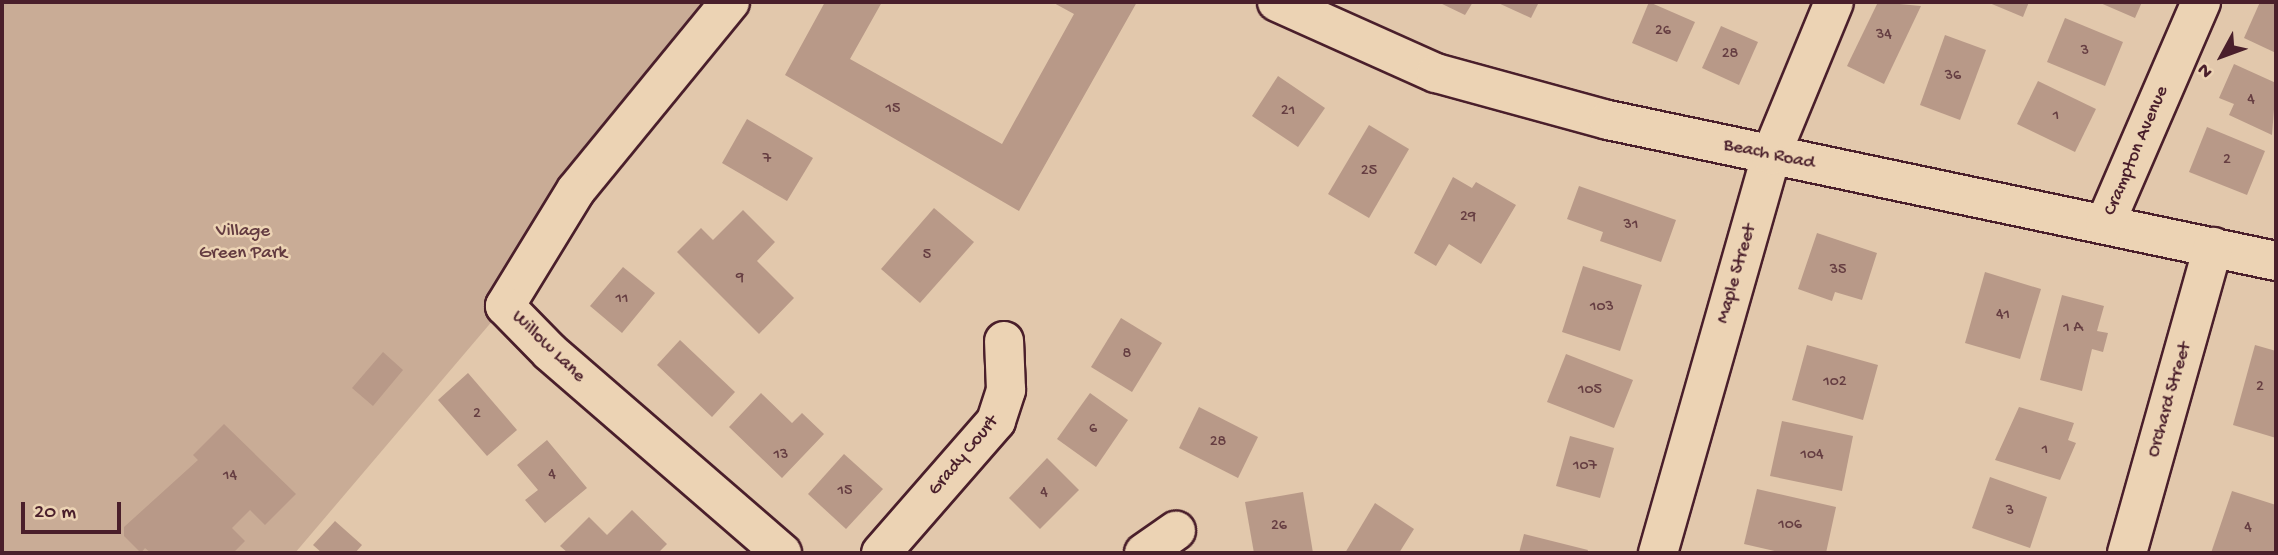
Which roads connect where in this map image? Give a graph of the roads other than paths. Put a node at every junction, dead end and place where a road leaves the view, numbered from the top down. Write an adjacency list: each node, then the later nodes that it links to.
1 (730, 2): 11 (street, Willow Lane)
2 (1279, 2): 5 (street, Beach Road)
3 (1835, 2): 5 (street, Maple Street)
4 (2201, 2): 6 (street, Crampton Avenue)
5 (1771, 155): 6 (street, Beach Road); 14 (street, Maple Street)
6 (2105, 224): 7 (street, Beach Road)
7 (2213, 247): 8 (street, Beach Road); 15 (street, Orchard Street)
8 (2276, 261)
9 (1003, 341): 12 (street, Grady Court)
10 (1176, 531): 13 (street)
11 (782, 553)
12 (881, 553)
13 (1144, 553)
14 (1658, 553)
15 (2127, 553)

